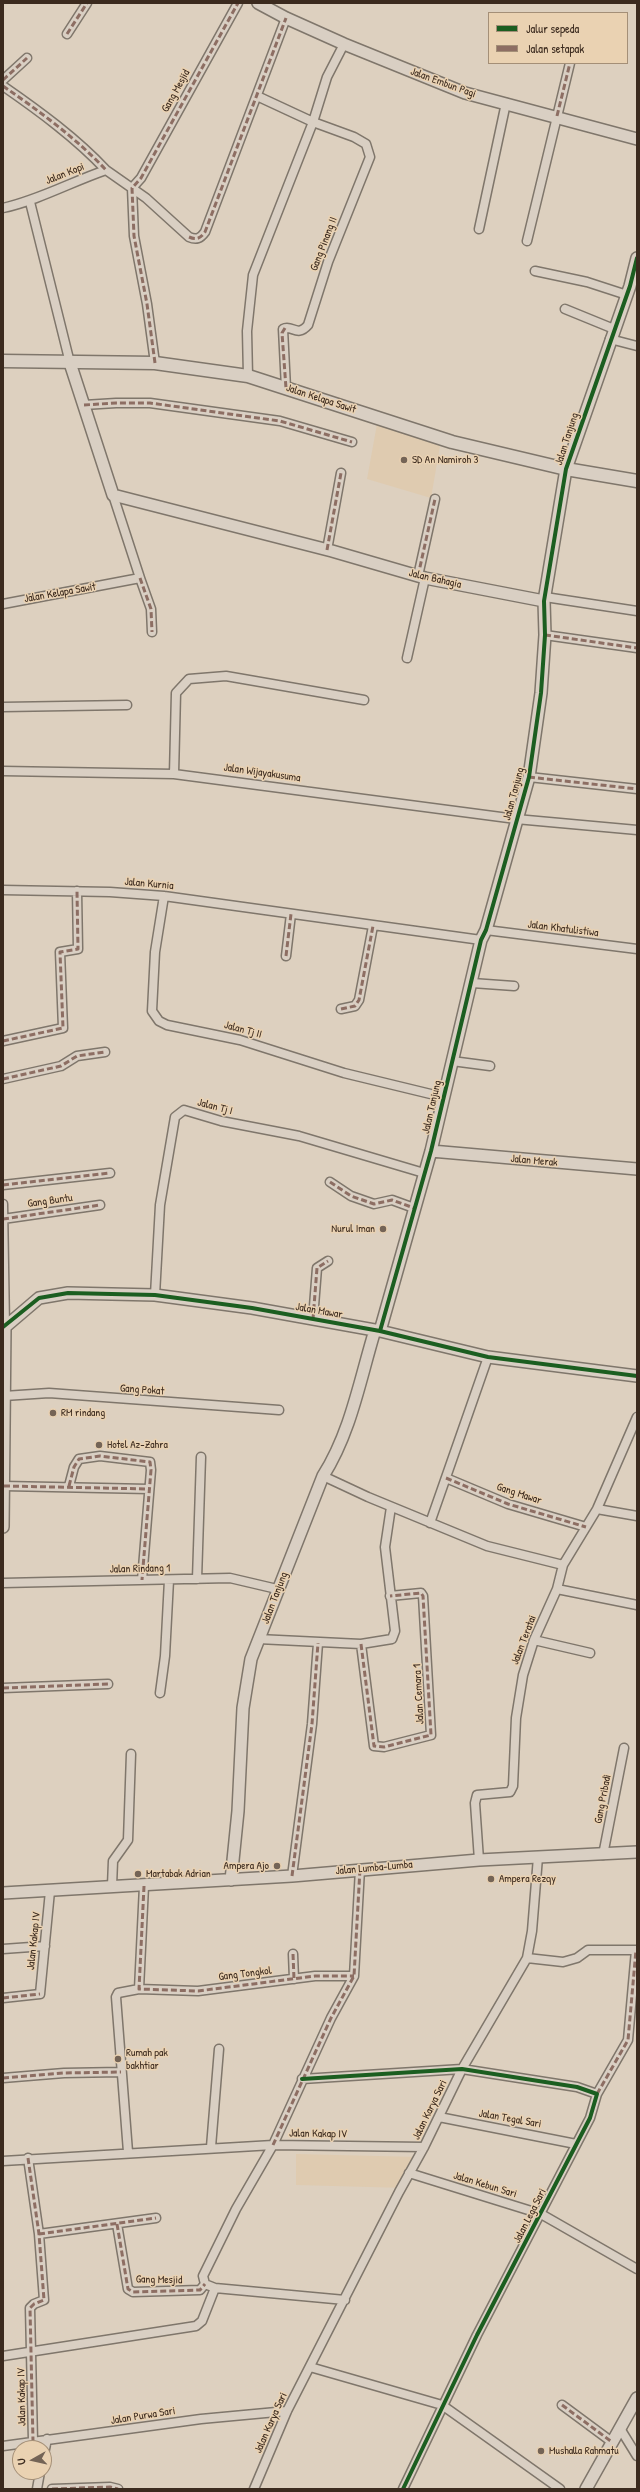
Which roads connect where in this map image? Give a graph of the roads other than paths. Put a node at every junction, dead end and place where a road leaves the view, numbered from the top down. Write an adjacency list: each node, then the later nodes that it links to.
1 (87, 3): 5 (street)
2 (238, 3): 17 (street, Gang Mesjid)
3 (258, 3): 4 (street, Jalan Embun Pagi)
4 (286, 18): 6 (street, Jalan Embun Pagi); 11 (street)
5 (67, 34)
6 (344, 44): 12 (street, Jalan Embun Pagi); 14 (street)
7 (26, 58): 9 (street)
8 (570, 64): 13 (street)
9 (3, 80)
10 (3, 86): 16 (street)
11 (257, 96): 14 (street); 17 (street)
12 (506, 103): 13 (street, Jalan Embun Pagi); 20 (street)
13 (557, 116): 15 (street, Jalan Embun Pagi); 21 (street)
14 (313, 122): 31 (street); 32 (street, Gang Pinang II)
15 (637, 139)
16 (106, 170): 17 (street); 18 (street, Jalan Kopi)
17 (132, 188): 30 (street)
18 (30, 202): 19 (street, Jalan Kopi); 29 (street)
19 (3, 208)
20 (479, 229)
21 (528, 241)
22 (637, 258): 24 (street, Jalan Tanjung)
23 (534, 271): 24 (street)
24 (631, 290): 26 (street, Jalan Tanjung)
25 (565, 309): 26 (street)
26 (612, 334): 27 (street); 35 (street, Jalan Tanjung)
27 (637, 346)
28 (3, 361): 29 (main road, Jalan Kelapa Sawit)
29 (70, 363): 30 (main road, Jalan Kelapa Sawit); 33 (street)
30 (155, 363): 31 (main road, Jalan Kelapa Sawit)
31 (248, 376): 32 (main road, Jalan Kelapa Sawit)
32 (286, 388): 35 (main road, Jalan Kelapa Sawit)
33 (84, 405): 34 (street); 38 (street)
34 (352, 442)
35 (566, 469): 37 (main road, Jalan Kelapa Sawit); 43 (street, Jalan Tanjung)
36 (341, 473): 40 (street)
37 (637, 481)
38 (113, 495): 40 (street, Jalan Bahagia); 42 (street)
39 (435, 499): 41 (street)
40 (327, 550): 41 (street, Jalan Bahagia)
41 (421, 577): 43 (street, Jalan Bahagia); 49 (street)
42 (140, 578): 44 (street, Jalan Kelapa Sawit); 46 (street)
43 (544, 599): 45 (street); 47 (street, Jalan Tanjung)
44 (3, 604)
45 (637, 611)
46 (152, 632)
47 (545, 635): 48 (street); 55 (street, Jalan Tanjung)
48 (637, 648)
49 (407, 658)
50 (364, 700): 54 (street)
51 (127, 705): 52 (street)
52 (3, 707)
53 (3, 771): 54 (street, Jalan Wijayakusuma)
54 (174, 774): 57 (street, Jalan Wijayakusuma)
55 (529, 777): 56 (street); 57 (street, Jalan Tanjung)
56 (637, 789)
57 (516, 819): 58 (street, Jalan Wijayakusuma); 64 (street, Jalan Tanjung)
58 (637, 830)
59 (3, 890): 60 (street, Jalan Kurnia)
60 (77, 891): 61 (street, Jalan Kurnia); 70 (street)
61 (164, 896): 62 (street, Jalan Kurnia); 75 (street, Jalan Tj II)
62 (292, 914): 63 (street, Jalan Kurnia); 66 (street)
63 (373, 926): 64 (street, Jalan Kurnia); 69 (street)
64 (484, 935): 65 (street, Jalan Khatulistiwa); 67 (street, Jalan Tanjung)
65 (637, 949)
66 (286, 956)
67 (472, 983): 68 (street); 72 (street, Jalan Tanjung)
68 (514, 986)
69 (341, 1009)
70 (3, 1041)
71 (105, 1052): 74 (street)
72 (452, 1062): 73 (street); 75 (street, Jalan Tanjung)
73 (490, 1066)
74 (3, 1079)
75 (443, 1097): 76 (street, Jalan Tanjung)
76 (431, 1151): 77 (street, Jalan Merak); 79 (street, Jalan Tanjung)
77 (637, 1169)
78 (110, 1173): 81 (street)
79 (424, 1173): 84 (street, Jalan Tanjung); 87 (street, Jalan Tj I)
80 (330, 1182): 84 (street)
81 (3, 1185)
82 (3, 1204): 85 (street)
83 (100, 1205): 85 (street, Gang Buntu)
84 (414, 1208): 90 (street, Jalan Tanjung)
85 (3, 1219): 89 (street)
86 (328, 1261): 88 (street)
87 (155, 1294): 88 (street, Jalan Mawar); 89 (street, Jalan Mawar)
88 (313, 1319): 90 (street, Jalan Mawar)
89 (4, 1327): 93 (street)
90 (378, 1330): 91 (street, Jalan Mawar); 97 (street, Jalan Tanjung)
91 (488, 1357): 92 (street, Jalan Mawar); 98 (street)
92 (637, 1376)
93 (4, 1396): 94 (street, Gang Pokat); 99 (street)
94 (278, 1410)
95 (637, 1417): 103 (street, Jalan Teratai)
96 (201, 1457): 109 (street)
97 (323, 1476): 102 (street); 114 (street, Jalan Tanjung)
98 (446, 1478): 105 (street); 107 (street, Gang Mawar)
99 (4, 1486): 100 (street); 106 (street)
100 (69, 1486): 101 (street); 101 (street)
101 (149, 1489): 110 (street)
102 (391, 1506): 105 (street); 115 (street)
103 (597, 1509): 104 (street); 107 (street, Jalan Teratai)
104 (637, 1516)
105 (430, 1523): 108 (street)
106 (3, 1527)
107 (586, 1527): 108 (street, Jalan Teratai)
108 (563, 1565): 113 (street, Jalan Teratai)
109 (197, 1579): 111 (street, Jalan Rindang 1); 114 (street, Jalan Rindang 1)
110 (142, 1580): 111 (street, Jalan Rindang 1); 112 (street, Jalan Rindang 1)
111 (169, 1580): 124 (street)
112 (3, 1583)
113 (557, 1588): 116 (street); 118 (street, Jalan Teratai)
114 (277, 1589): 117 (street, Jalan Tanjung)
115 (390, 1596): 120 (street); 120 (street, Jalan Cemara 1)
116 (637, 1605)
117 (258, 1639): 119 (street); 133 (street, Jalan Tanjung)
118 (534, 1640): 121 (street); 130 (street, Jalan Teratai)
119 (318, 1643): 120 (street); 132 (street)
120 (361, 1644)
121 (590, 1653)
122 (108, 1684): 123 (street)
123 (3, 1688)
124 (160, 1693)
125 (624, 1748): 128 (street, Gang Pribadi)
126 (131, 1754): 134 (street)
127 (637, 1852): 128 (street, Jalan Lumba-Lumba)
128 (603, 1855): 129 (street, Jalan Lumba-Lumba)
129 (538, 1857): 130 (street, Jalan Lumba-Lumba); 142 (street, Jalan Karya Sari)
130 (480, 1860): 131 (street, Jalan Lumba-Lumba)
131 (360, 1869): 132 (street, Jalan Lumba-Lumba); 143 (street)
132 (292, 1876): 133 (street, Jalan Lumba-Lumba)
133 (231, 1880): 135 (street, Jalan Lumba-Lumba)
134 (112, 1886): 135 (street, Jalan Lumba-Lumba); 136 (street, Jalan Lumba-Lumba)
135 (144, 1886): 145 (street)
136 (50, 1891): 137 (street, Jalan Lumba-Lumba); 138 (street, Jalan Kakap IV)
137 (3, 1894)
138 (45, 1946): 139 (street); 146 (street, Jalan Kakap IV)
139 (3, 1949)
140 (637, 1950): 142 (street); 152 (street, Jalan Lega Sari)
141 (293, 1954): 144 (street)
142 (526, 1958): 148 (street, Jalan Karya Sari)
143 (354, 1976): 144 (street, Gang Tongkol); 151 (street)
144 (294, 1979): 145 (street, Gang Tongkol)
145 (139, 1989): 149 (street, Gang Tongkol)
146 (3, 1998)
147 (219, 2049): 156 (street)
148 (462, 2069): 151 (street); 152 (street); 153 (street, Jalan Karya Sari)
149 (122, 2072): 150 (street); 158 (street, Gang Tongkol)
150 (3, 2078)
151 (302, 2079): 155 (street)
152 (597, 2094): 154 (street, Jalan Lega Sari)
153 (439, 2117): 154 (street, Jalan Tegal Sari); 157 (street, Jalan Karya Sari)
154 (576, 2144): 162 (street, Jalan Lega Sari)
155 (273, 2145): 156 (street, Jalan Kakap IV); 157 (street, Jalan Kakap IV); 167 (street)
156 (211, 2147): 158 (street, Jalan Kakap IV)
157 (424, 2147): 161 (street, Jalan Karya Sari)
158 (128, 2152): 159 (street, Jalan Kakap IV)
159 (28, 2158): 160 (street, Jalan Kakap IV); 165 (street)
160 (3, 2161)
161 (409, 2173): 162 (street, Jalan Kebun Sari); 169 (street, Jalan Karya Sari)
162 (540, 2214): 166 (street, Jalan Kebun Sari); 174 (street, Jalan Lega Sari)
163 (156, 2218): 164 (street)
164 (117, 2224): 165 (street); 167 (street, Gang Mesjid)
165 (39, 2234): 170 (street, Jalan Kakap IV)
166 (637, 2269)
167 (205, 2284): 168 (street)
168 (215, 2288): 169 (street); 170 (street, Jalan Kakap IV)
169 (345, 2300): 172 (street, Jalan Karya Sari)
170 (32, 2353): 171 (street, Jalan Kakap IV); 179 (street, Jalan Kakap IV)
171 (3, 2356)
172 (310, 2367): 174 (street); 176 (street, Jalan Karya Sari)
173 (637, 2398): 177 (street)
174 (442, 2405): 186 (street, Jalan Lega Sari); 187 (street)
175 (562, 2405): 181 (street)
176 (286, 2411): 178 (street, Jalan Purwa Sari); 185 (street, Jalan Karya Sari)
177 (621, 2430): 181 (street); 182 (street)
178 (47, 2439): 180 (street, Jalan Purwa Sari)
179 (33, 2440)
180 (40, 2440)
181 (612, 2442): 188 (street)
182 (637, 2456)
183 (52, 2489): 184 (street)
184 (118, 2489)
185 (254, 2489)
186 (403, 2489)
187 (560, 2489)
188 (586, 2489)

